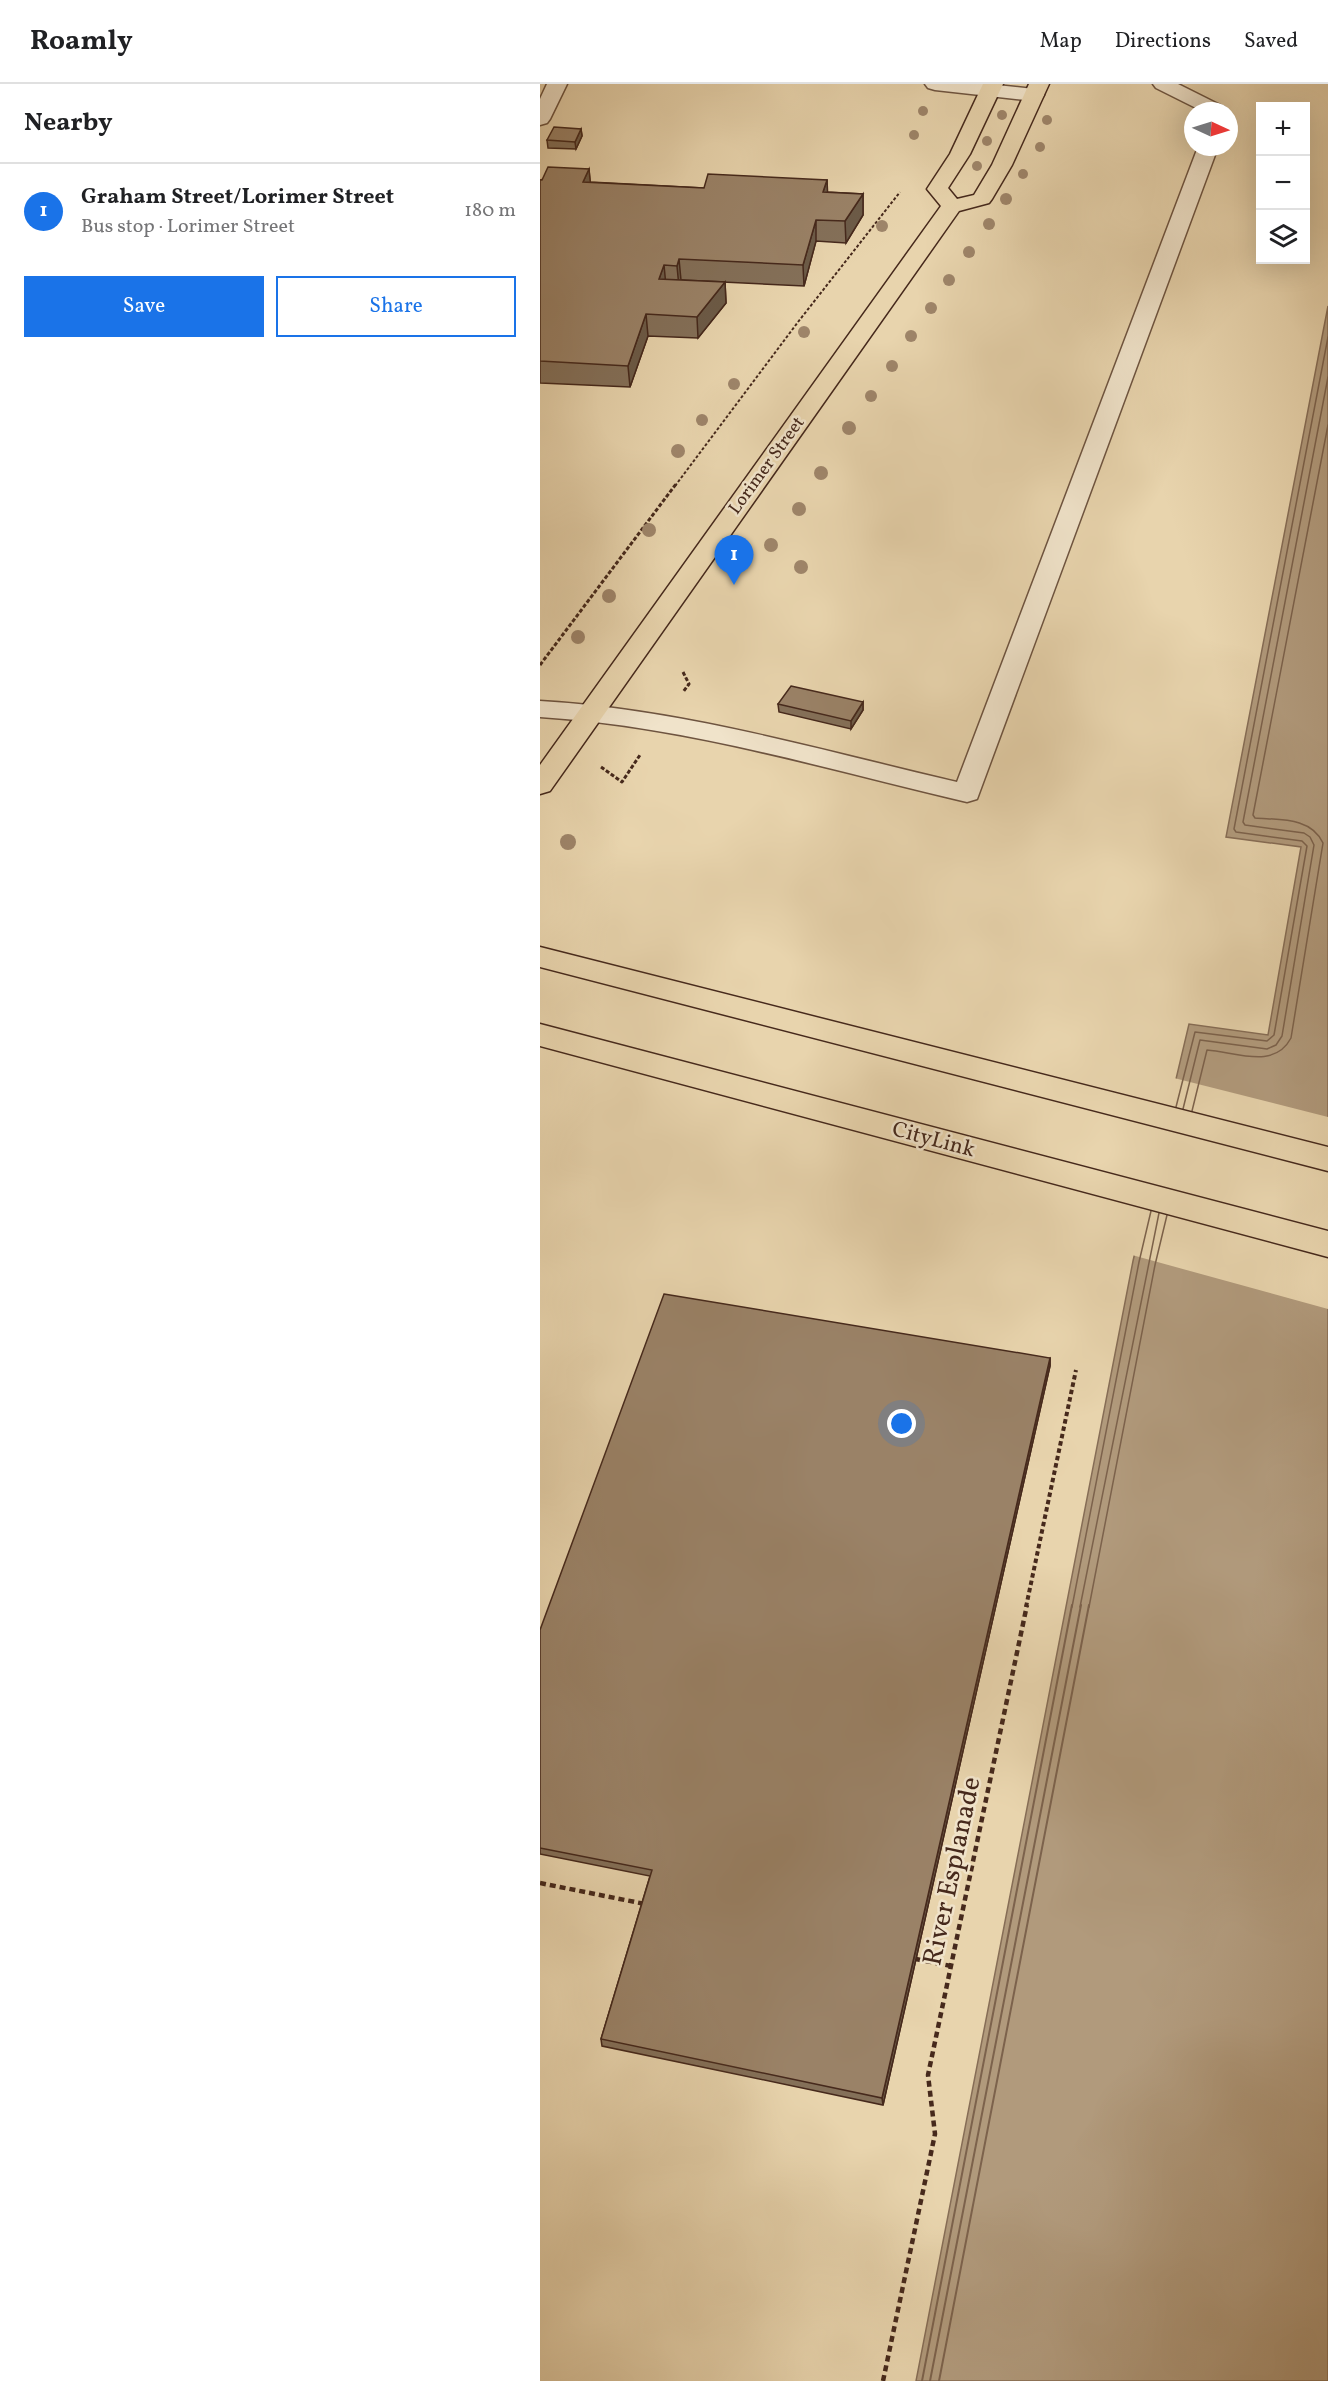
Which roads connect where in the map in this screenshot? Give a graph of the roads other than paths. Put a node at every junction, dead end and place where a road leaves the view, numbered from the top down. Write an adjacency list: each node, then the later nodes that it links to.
1 (557, 84): 7 (street)
2 (935, 84): 4 (street)
3 (1163, 84): 6 (street)
4 (992, 87): 5 (street); 9 (main road)
5 (1036, 89): 9 (main road)
6 (1199, 102)
7 (540, 119)
8 (1205, 156): 11 (street)
9 (952, 206): 11 (main road, Lorimer Street)
10 (540, 709): 11 (street)
11 (590, 712): 12 (main road, Lorimer Street)
12 (540, 785)
13 (540, 957): 15 (main road)
14 (540, 1035): 16 (main road, CityLink)
15 (1328, 1159)
16 (1328, 1244)

